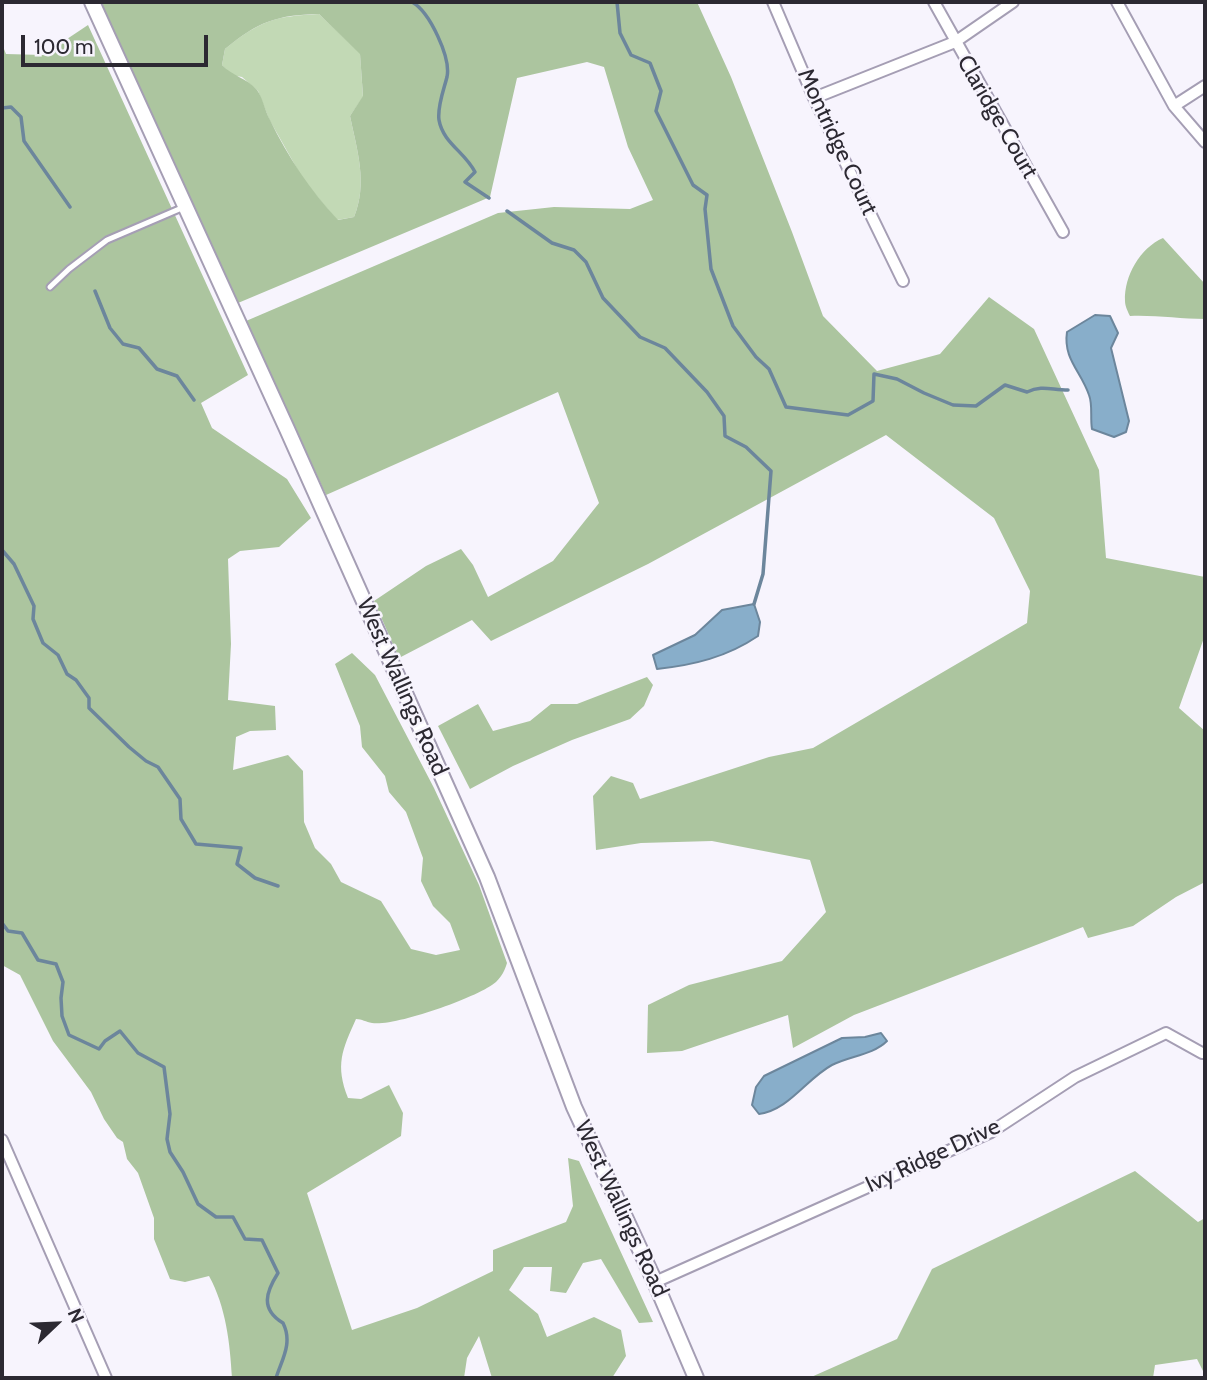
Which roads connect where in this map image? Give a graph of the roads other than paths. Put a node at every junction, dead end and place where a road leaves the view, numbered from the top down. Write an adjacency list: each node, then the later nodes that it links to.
1 (92, 2): 11 (street, West Wallings Road)
2 (773, 2): 8 (street, Montridge Court)
3 (934, 2): 6 (street, Claridge Court)
4 (1013, 2): 6 (street)
5 (1117, 2): 9 (street)
6 (954, 42): 8 (street); 12 (street, Claridge Court)
7 (1205, 86): 9 (street)
8 (814, 98): 13 (street, Montridge Court)
9 (1174, 106): 10 (street)
10 (1205, 142)
11 (185, 206): 14 (lane); 17 (street, West Wallings Road)
12 (1063, 232)
13 (903, 281)
14 (50, 286)
15 (1202, 1053): 17 (street, Ivy Ridge Drive)
16 (2, 1140): 18 (street)
17 (655, 1282): 19 (street, West Wallings Road)
18 (106, 1378)
19 (696, 1378)

